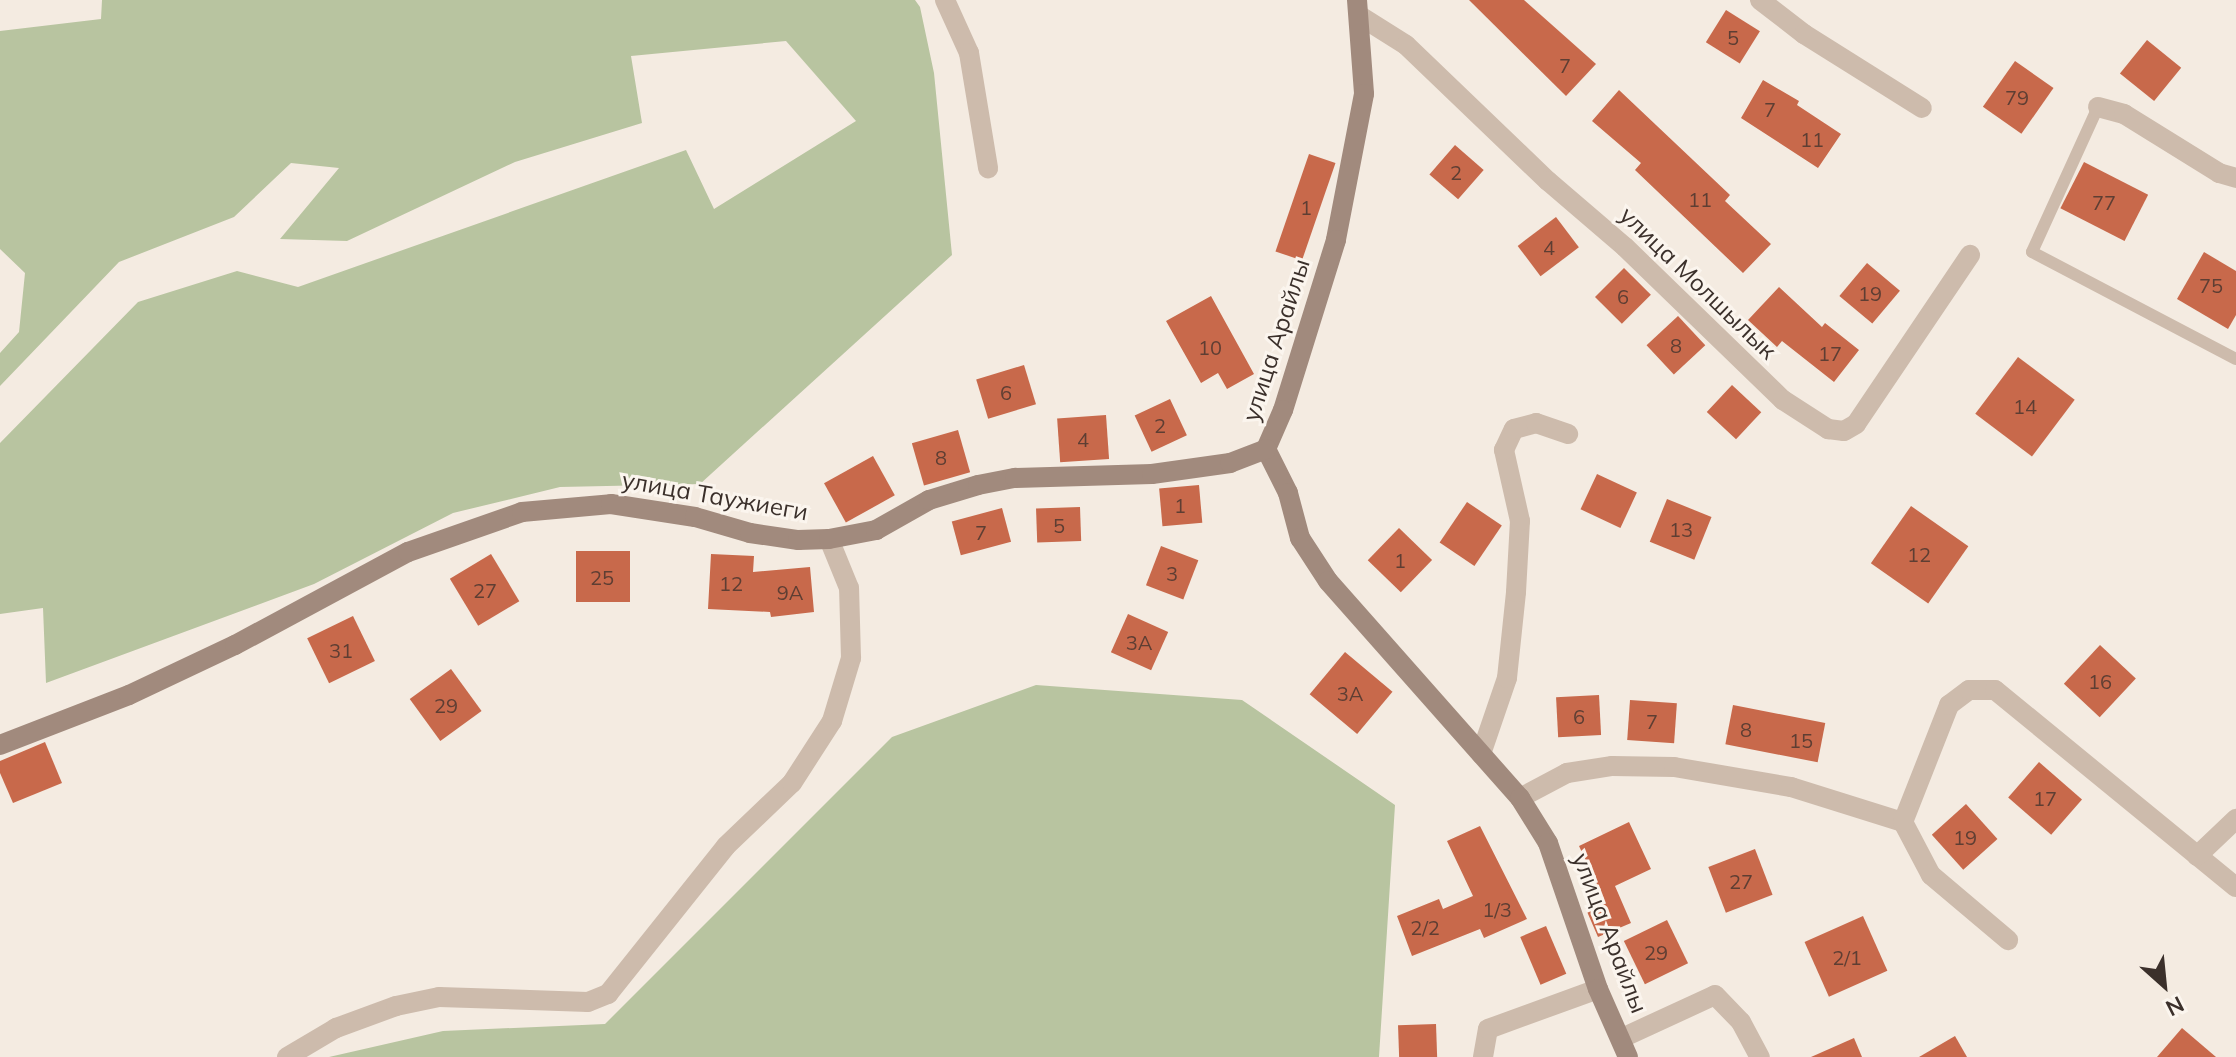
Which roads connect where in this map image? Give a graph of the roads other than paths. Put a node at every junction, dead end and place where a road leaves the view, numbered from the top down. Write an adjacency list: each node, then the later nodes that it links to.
1 (945, 0): 6 (street)
2 (1760, 0): 5 (street)
3 (1358, 8): 8 (street, улица Молшылык); 11 (street, улица Арайлы)
4 (2098, 107): 7 (street); 9 (lane)
5 (1922, 108)
6 (988, 168)
7 (2236, 178)
8 (1970, 255)
9 (2236, 359)
10 (1568, 434): 14 (street)
11 (1266, 449): 12 (street, улица Таужиеги); 14 (street, улица Арайлы)
12 (829, 539): 13 (street, улица Таужиеги); 23 (street)
13 (0, 745)
14 (1481, 754): 15 (street, улица Арайлы)
15 (1520, 798): 17 (street); 21 (street, улица Арайлы)
16 (2236, 819): 18 (street)
17 (1903, 822): 18 (street); 20 (street)
18 (2197, 856): 19 (street)
19 (2236, 887)
20 (2008, 940)
21 (1598, 989): 22 (street, улица Арайлы); 24 (street)
22 (1625, 1048): 25 (street)
23 (287, 1057)
24 (1483, 1057)
25 (1760, 1057)

